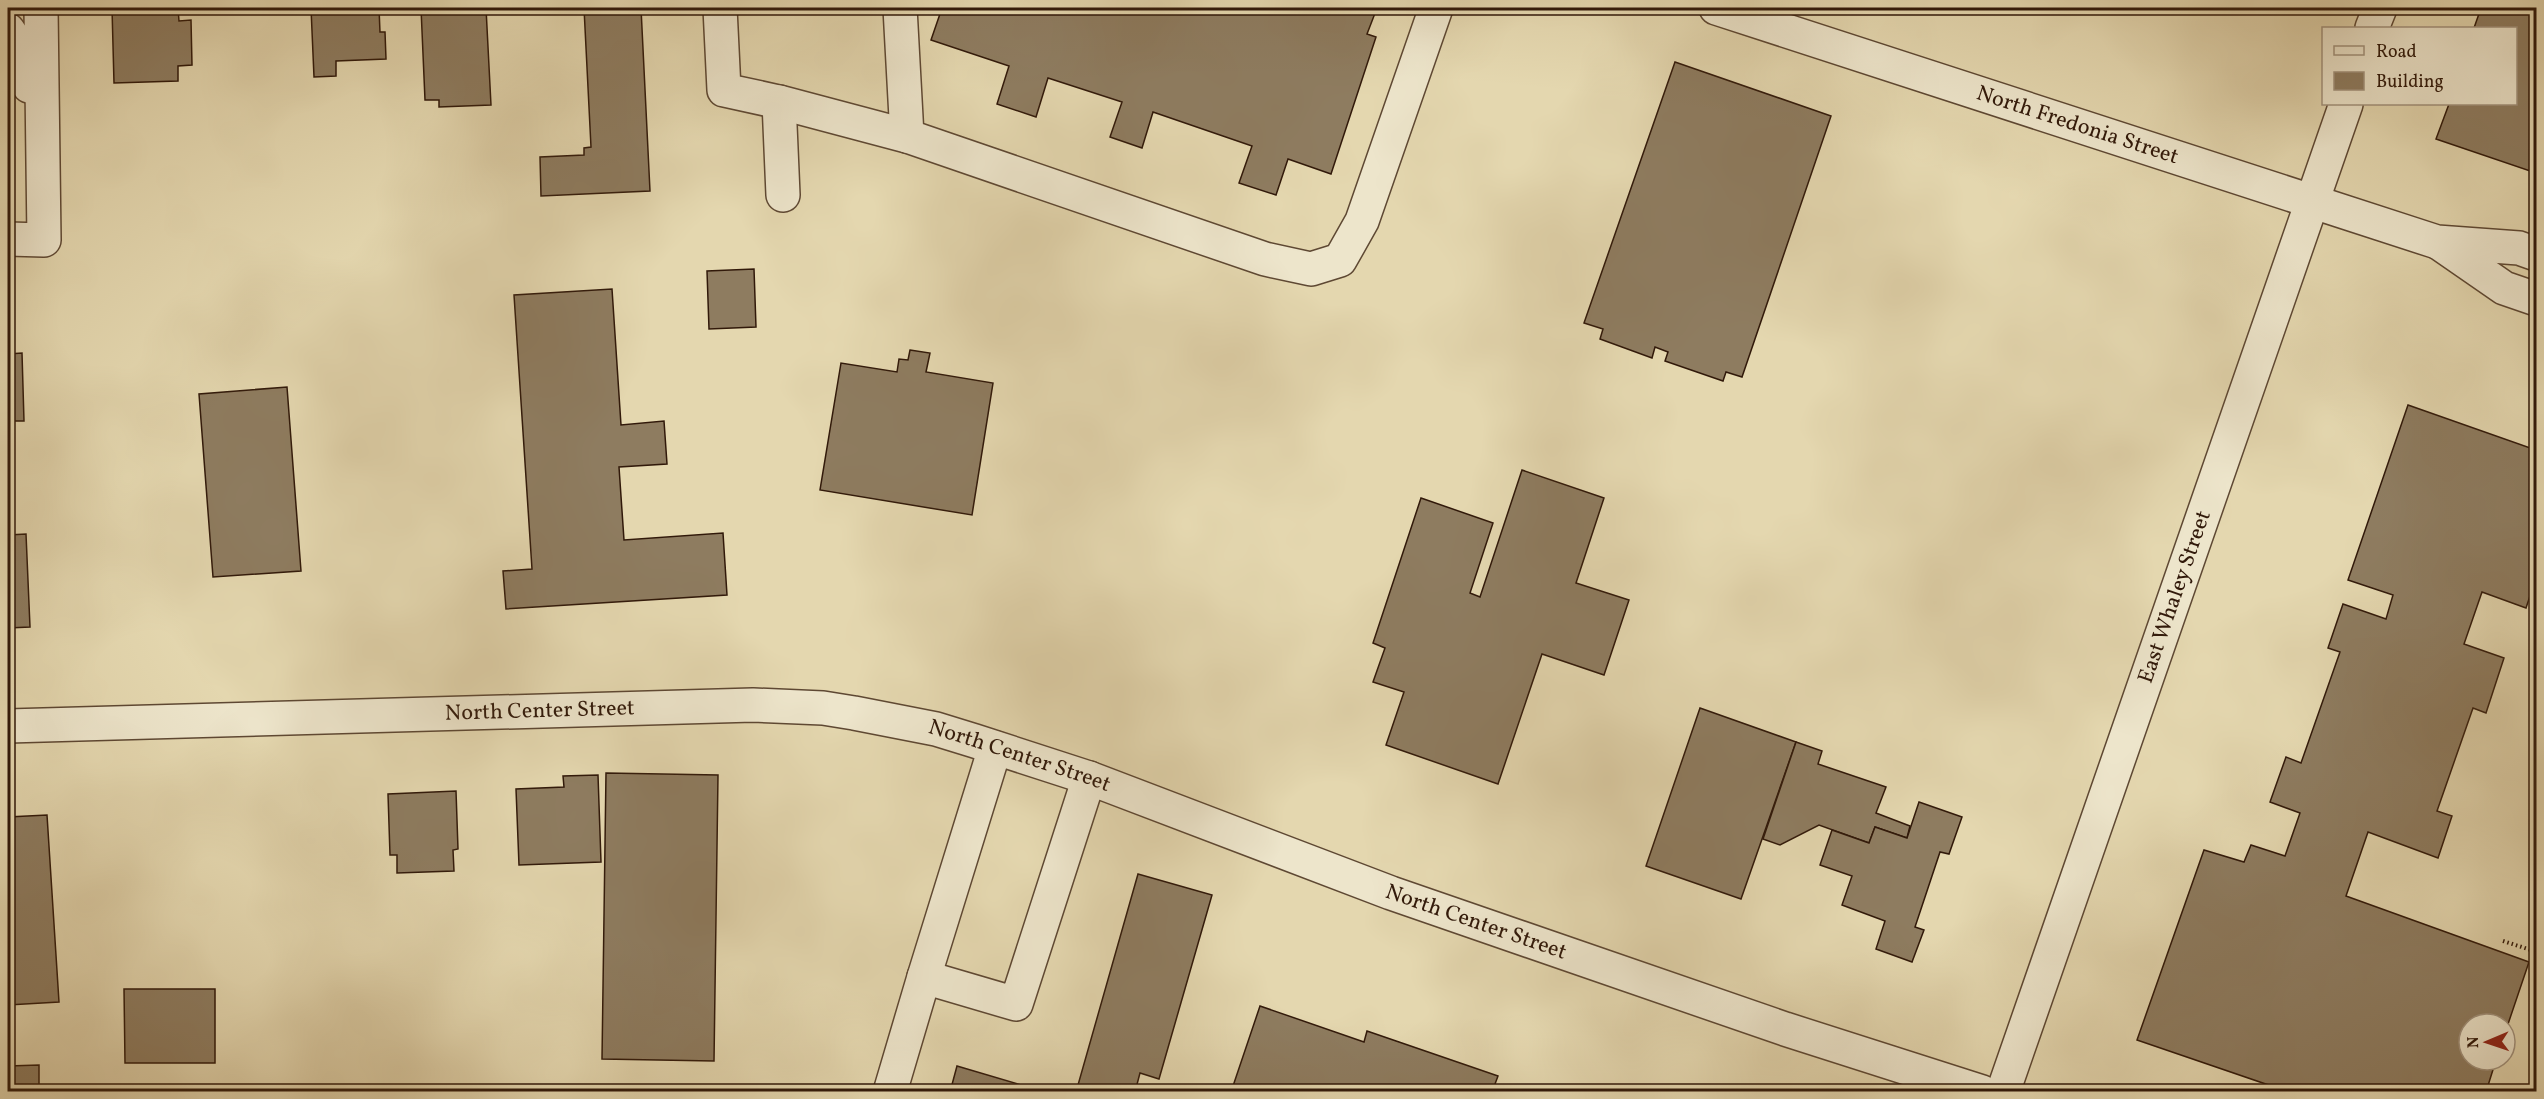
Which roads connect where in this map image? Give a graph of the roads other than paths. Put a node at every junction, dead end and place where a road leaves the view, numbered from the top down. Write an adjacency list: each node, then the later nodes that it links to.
1 (41, 8): 14 (street)
2 (720, 8): 9 (street)
3 (900, 8): 11 (street)
4 (1436, 8): 11 (street)
5 (1716, 8): 13 (street, North Fredonia Street)
6 (2380, 8): 7 (street)
7 (2372, 27)
8 (8, 30): 14 (street)
9 (780, 102): 11 (street); 12 (street)
10 (2346, 105): 13 (street, East Whaley Street)
11 (907, 136)
12 (783, 195)
13 (2312, 201): 16 (street, North Fredonia Street); 25 (street, East Whaley Street)
14 (43, 202): 15 (street)
15 (8, 239)
16 (2437, 242): 17 (street, North Fredonia Street); 18 (street, North Fredonia Street)
17 (2536, 254)
18 (2536, 299)
19 (8, 726): 20 (street, North Center Street)
20 (995, 748): 21 (street, North Center Street); 22 (street)
21 (1089, 778): 22 (street); 24 (street, North Center Street)
22 (924, 977): 23 (street)
23 (890, 1092)
24 (1982, 1092)
25 (2003, 1092)

